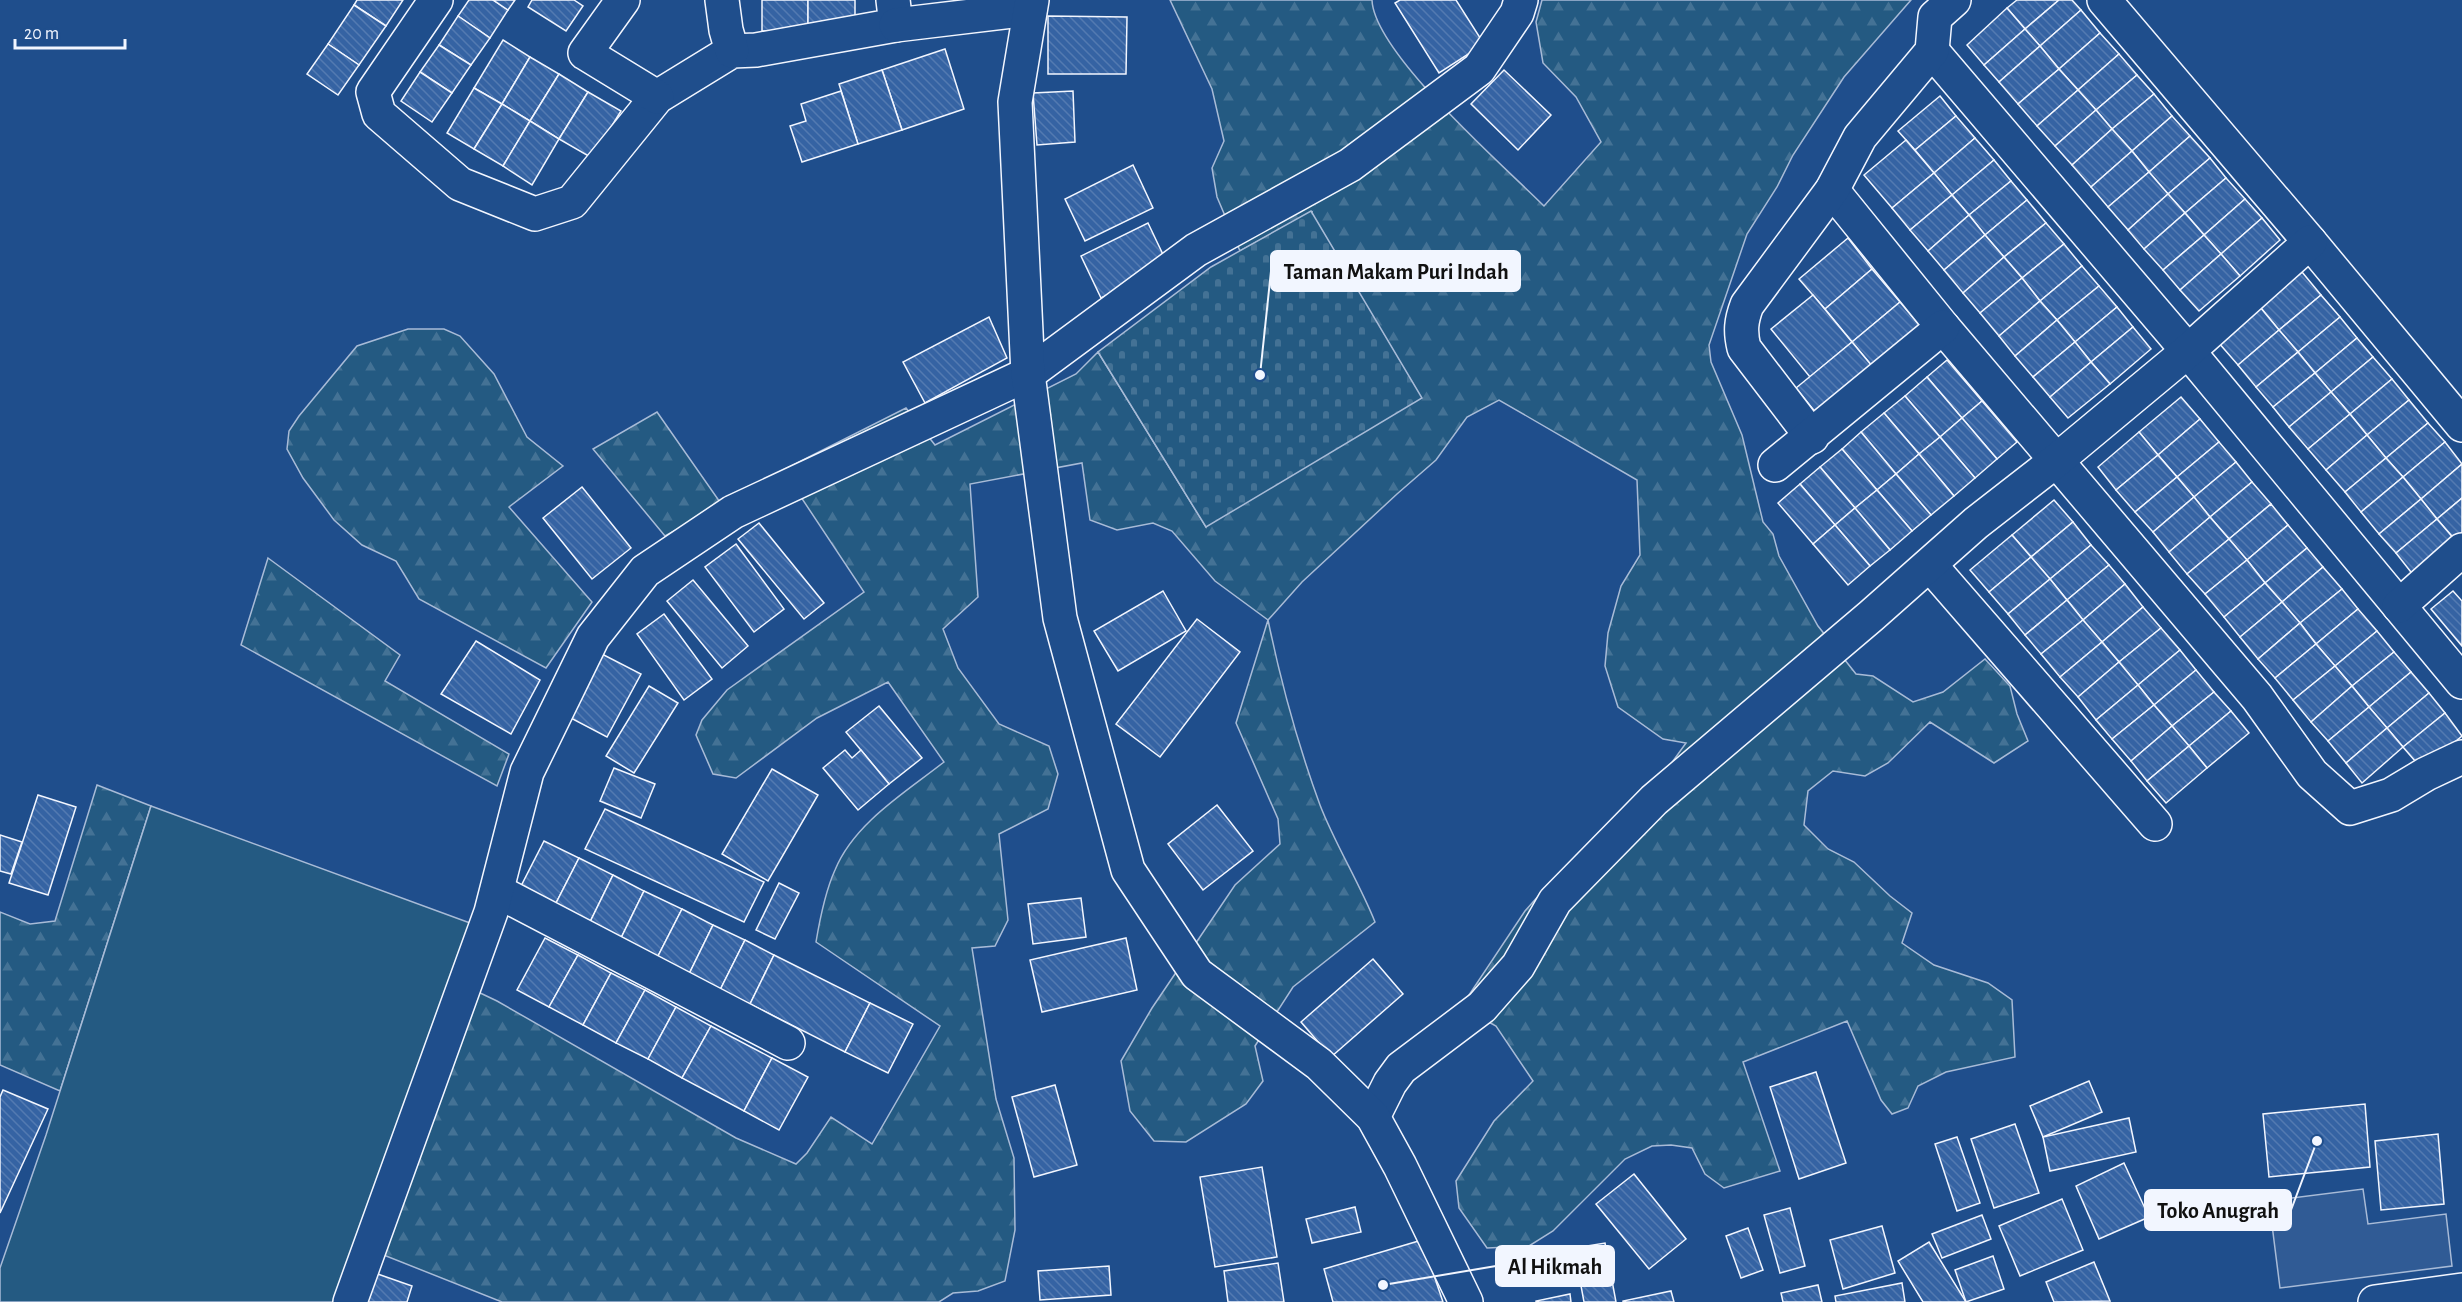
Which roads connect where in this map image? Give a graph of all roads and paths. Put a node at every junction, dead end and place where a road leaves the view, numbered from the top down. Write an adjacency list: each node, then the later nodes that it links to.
1 (436, 0): 11 (street)
2 (623, 0): 11 (street)
3 (722, 0): 9 (street)
4 (1521, 0): 16 (street)
5 (1954, 0): 10 (street)
6 (2104, 0): 13 (street)
7 (1031, 4): 8 (street); 16 (street)
8 (895, 12): 9 (street)
9 (732, 51): 11 (street)
10 (1932, 51): 12 (street); 15 (street)
11 (657, 97)
12 (1832, 190): 14 (street); 18 (street)
13 (2310, 242): 15 (street); 17 (street)
14 (1943, 327): 18 (street); 19 (street)
15 (2188, 351): 19 (street); 23 (street)
16 (1028, 374): 27 (street); 29 (street)
17 (2462, 424)
18 (1812, 437): 20 (street)
19 (2057, 460): 22 (street); 25 (street)
20 (1775, 465)
21 (2462, 550): 23 (street)
22 (1930, 566): 26 (street); 29 (street)
23 (2399, 606): 24 (street)
24 (2462, 682)
25 (2462, 757)
26 (2155, 824)
27 (497, 891): 28 (street); 31 (street)
28 (788, 1043)
29 (1373, 1117): 32 (street)
30 (2462, 1290): 33 (street)
31 (350, 1302)
32 (1466, 1302)
33 (2376, 1302)

